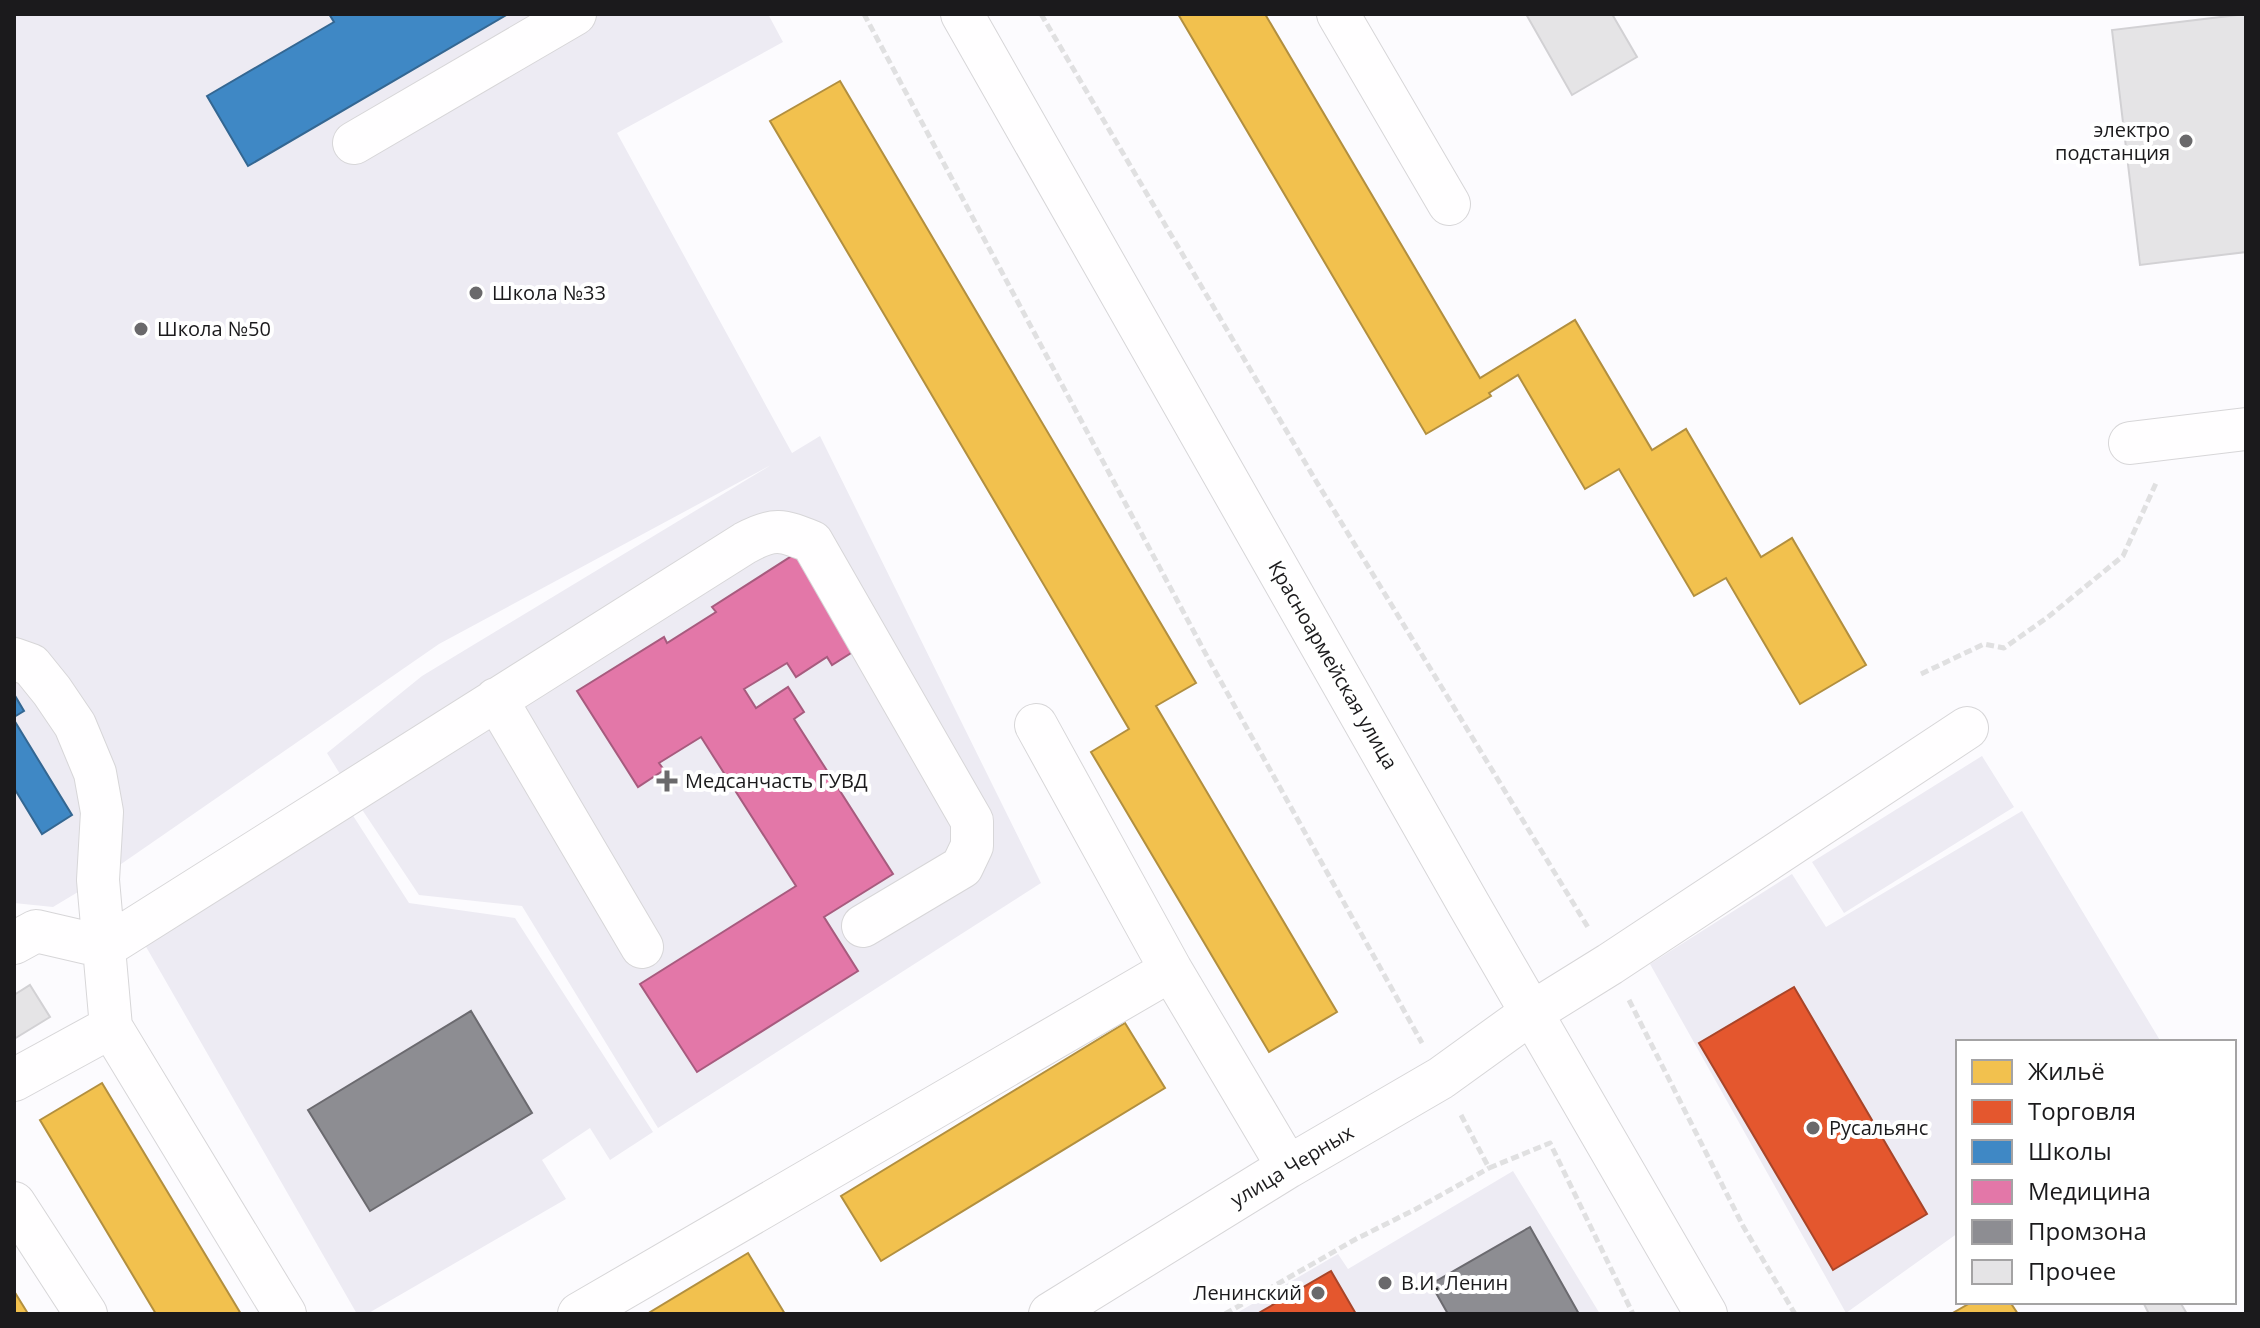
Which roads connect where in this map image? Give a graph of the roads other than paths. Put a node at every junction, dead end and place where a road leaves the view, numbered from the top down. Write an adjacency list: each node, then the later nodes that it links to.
1 (575, 14): 4 (street)
2 (962, 14): 17 (street, Красноармейская улица)
3 (1338, 14): 5 (street)
4 (354, 143)
5 (1449, 204)
6 (2246, 429): 7 (street)
7 (2130, 443)
8 (14, 659): 14 (street)
9 (496, 699): 12 (street); 14 (street); 15 (street)
10 (1036, 725): 16 (street)
11 (1967, 728): 17 (street, улица Черных)
12 (863, 926)
13 (14, 943): 14 (street)
14 (105, 947): 18 (street)
15 (642, 947)
16 (1171, 970): 20 (street); 24 (street)
17 (1531, 1013): 20 (street, улица Черных); 26 (street, Красноармейская улица)
18 (111, 1027): 19 (street); 23 (street)
19 (14, 1080)
20 (1288, 1167): 25 (street, улица Черных)
21 (14, 1203): 22 (street)
22 (86, 1314)
23 (285, 1314)
24 (579, 1314)
25 (1050, 1314)
26 (1706, 1314)

